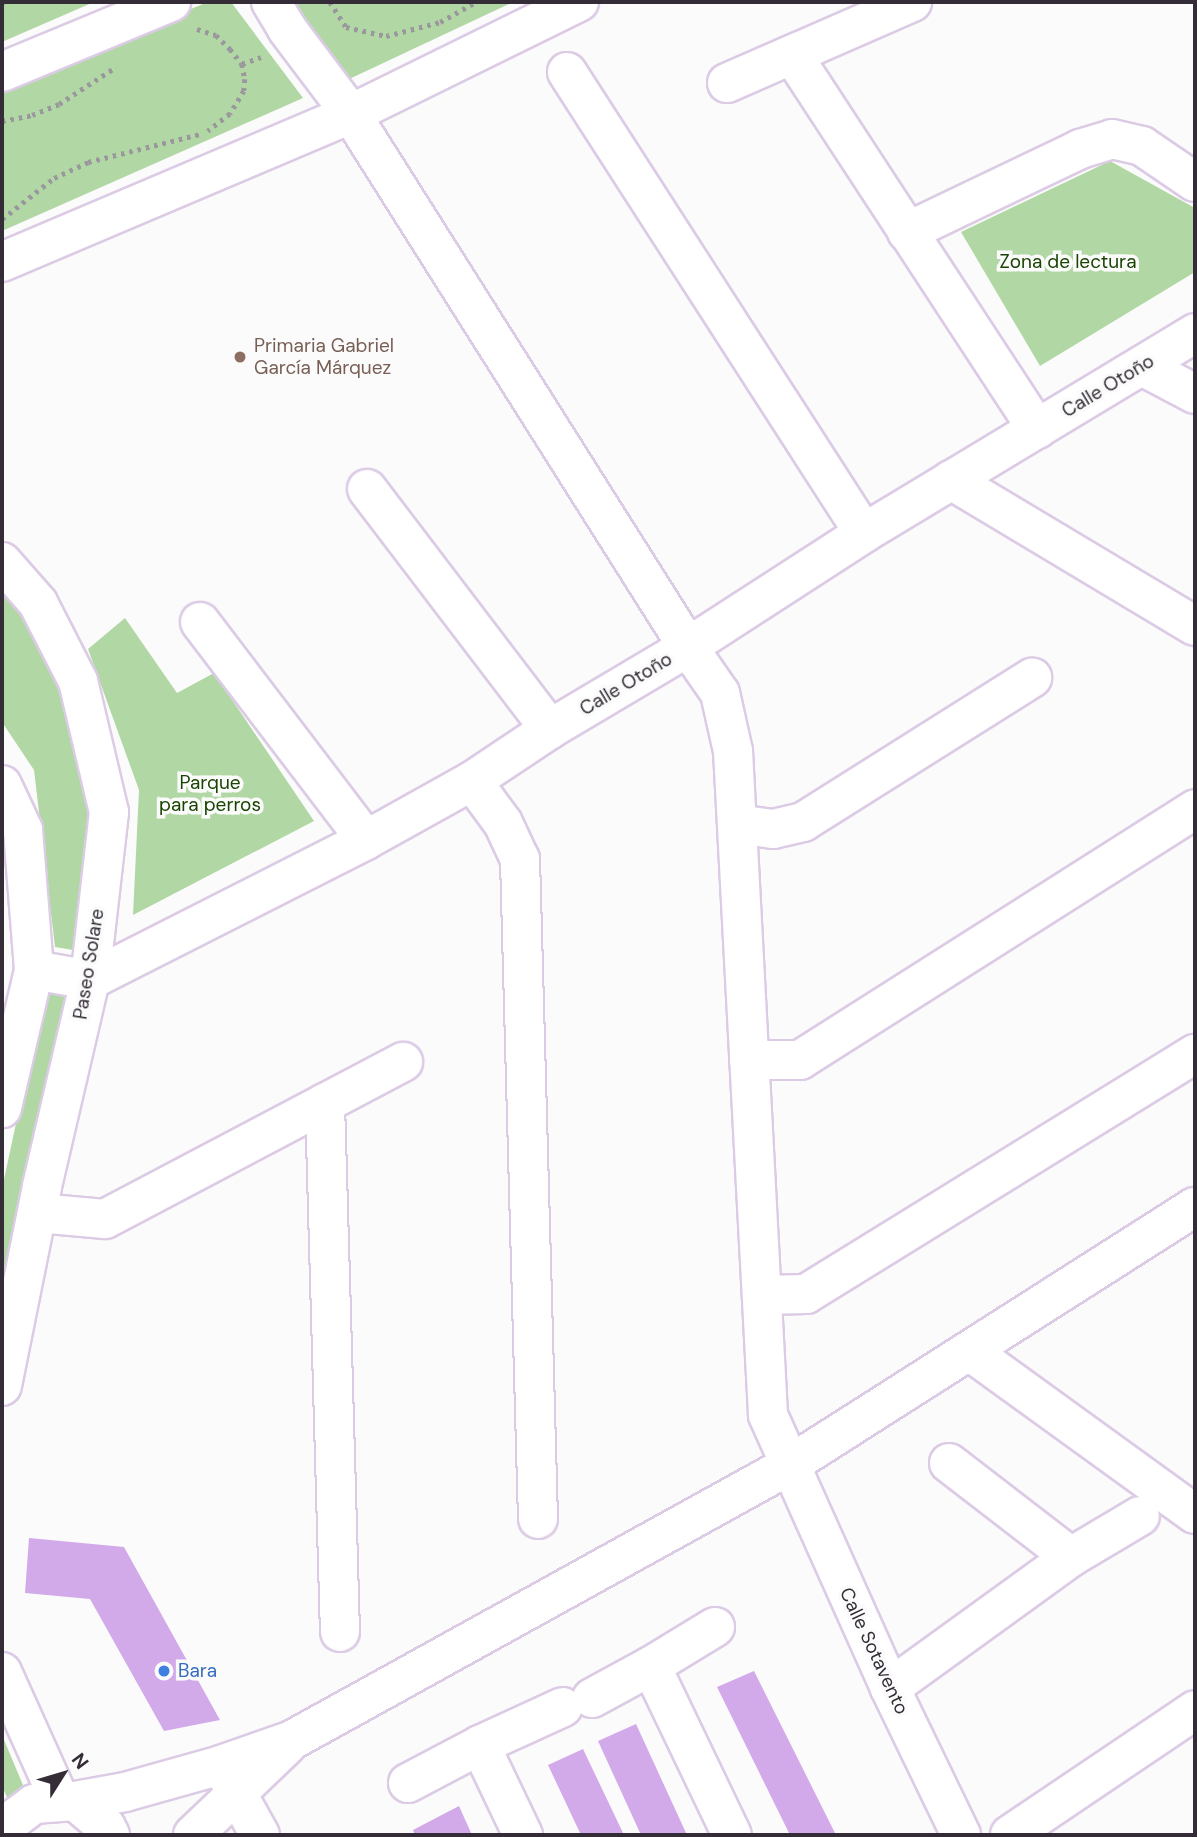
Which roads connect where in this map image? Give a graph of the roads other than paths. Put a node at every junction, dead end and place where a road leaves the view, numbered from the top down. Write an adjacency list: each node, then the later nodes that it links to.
1 (246, 2): 5 (street, Calle Sotavento)
2 (579, 2): 10 (street)
3 (912, 2): 6 (street)
4 (179, 15): 7 (street)
5 (279, 15): 10 (street, Calle Sotavento)
6 (793, 56): 9 (street); 12 (street)
7 (2, 72)
8 (568, 72): 20 (street)
9 (727, 83)
10 (351, 114): 13 (street); 24 (street, Calle Sotavento)
11 (1195, 182): 12 (street)
12 (907, 232): 17 (street)
13 (2, 262)
14 (1195, 333): 15 (street, Calle Otoño)
15 (1142, 366): 16 (street); 17 (street, Calle Otoño)
16 (1195, 394)
17 (1037, 429): 18 (street, Calle Otoño)
18 (951, 480): 20 (street, Calle Otoño); 23 (street)
19 (367, 489): 26 (street)
20 (864, 533): 24 (street, Calle Otoño)
21 (2, 562): 33 (street, Paseo Solare)
22 (200, 622): 31 (street)
23 (1195, 625)
24 (688, 647): 26 (street, Calle Otoño); 30 (street, Calle Sotavento)
25 (1032, 678): 30 (street)
26 (550, 729): 27 (street, Calle Otoño)
27 (472, 781): 31 (street, Calle Otoño); 48 (street)
28 (2, 785): 32 (street)
29 (1195, 809): 35 (street)
30 (737, 824): 35 (street, Calle Sotavento)
31 (366, 841): 33 (street, Calle Otoño)
32 (34, 970): 33 (street); 37 (street)
33 (90, 980): 40 (street, Paseo Solare)
34 (1195, 1054): 41 (street)
35 (749, 1060): 41 (street, Calle Sotavento)
36 (403, 1062): 38 (street)
37 (5, 1084)
38 (325, 1103): 40 (street); 51 (street)
39 (1195, 1207): 42 (street)
40 (38, 1213): 43 (street, Paseo Solare)
41 (762, 1295): 45 (street, Calle Sotavento)
42 (971, 1352): 45 (street); 46 (street)
43 (2, 1386)
44 (949, 1463): 49 (street)
45 (788, 1466): 54 (street, Calle Sotavento); 57 (street)
46 (1195, 1514)
47 (1140, 1516): 49 (street)
48 (538, 1519)
49 (1071, 1557): 54 (street)
50 (715, 1627): 52 (street)
51 (340, 1632)
52 (651, 1666): 56 (street); 65 (street)
53 (2, 1672): 59 (street)
54 (890, 1688): 66 (street, Calle Sotavento)
55 (1195, 1710): 67 (street)
56 (480, 1745): 58 (street); 64 (street)
57 (229, 1779): 59 (street); 62 (street); 63 (street)
58 (408, 1783)
59 (67, 1801): 60 (street); 61 (street)
60 (3, 1823)
61 (110, 1835)
62 (193, 1835)
63 (260, 1835)
64 (523, 1835)
65 (732, 1835)
66 (961, 1835)
67 (1010, 1835)

